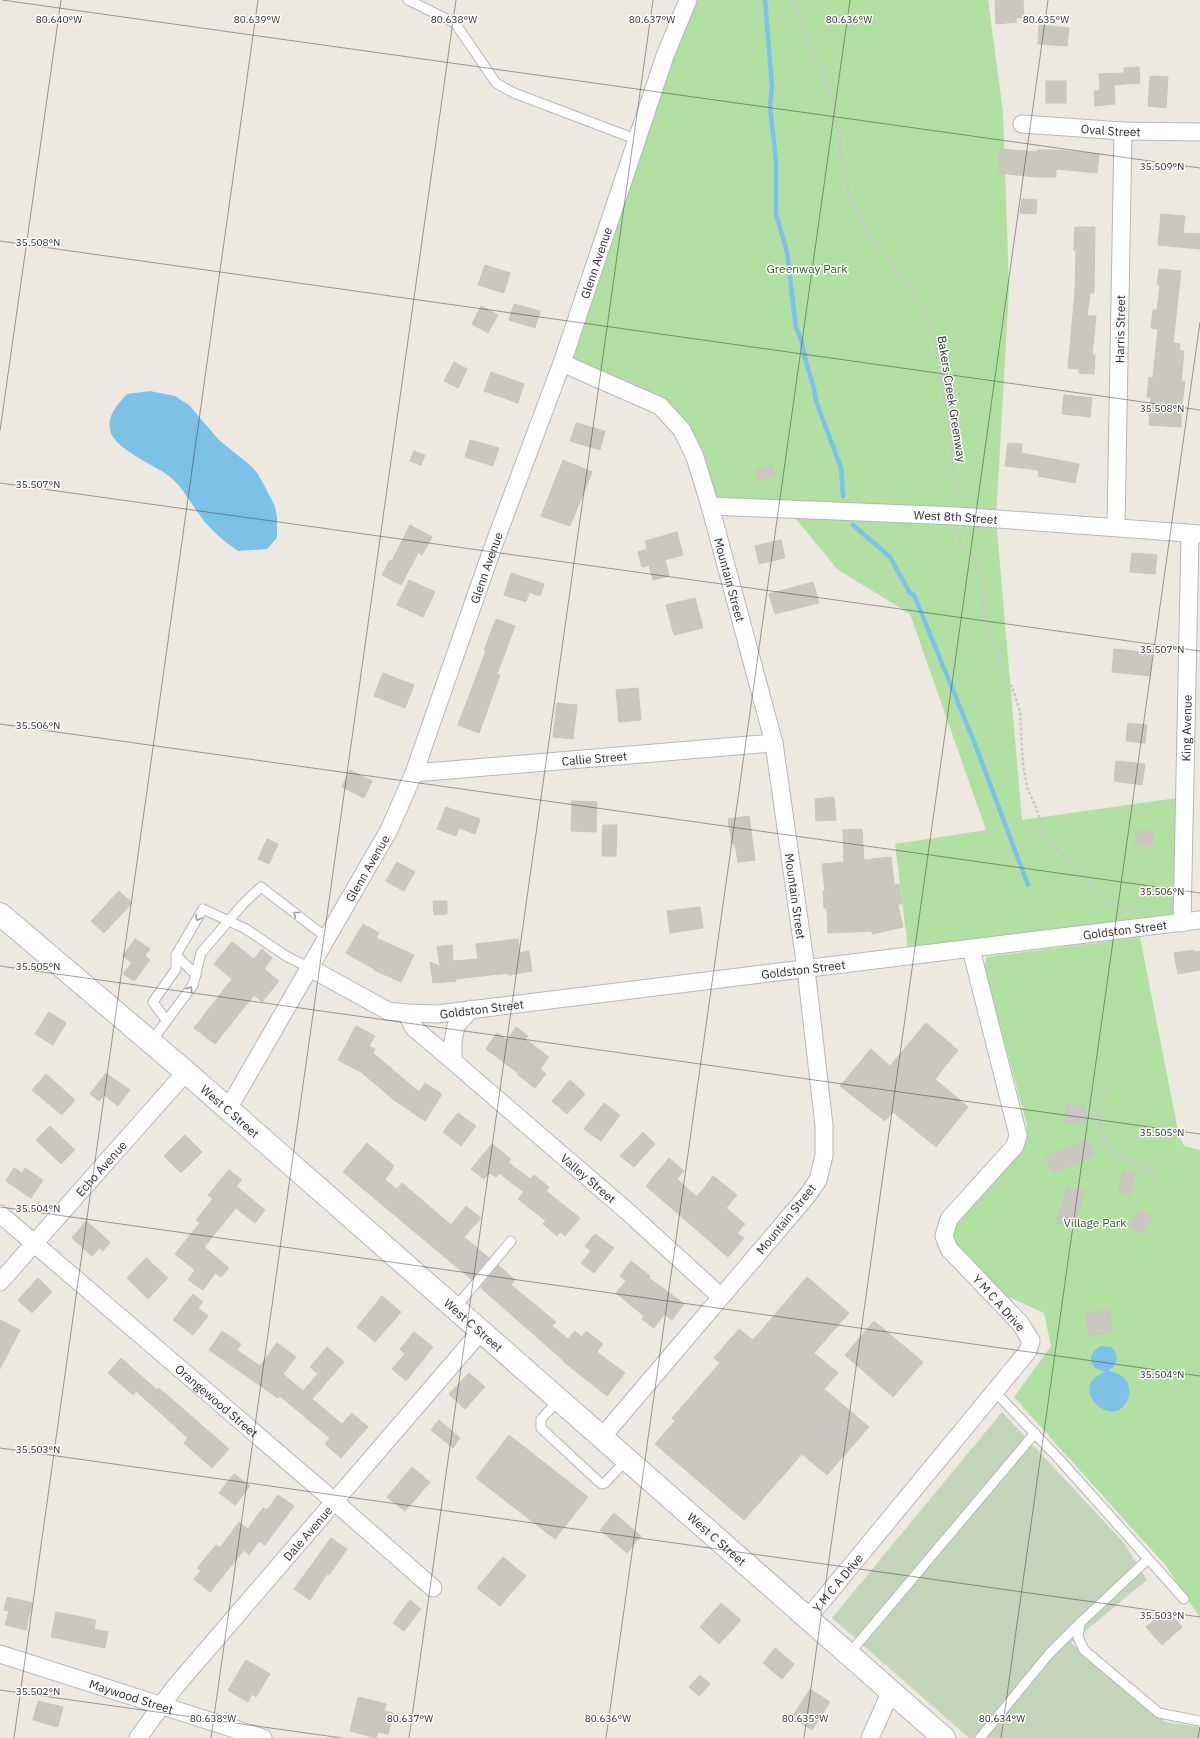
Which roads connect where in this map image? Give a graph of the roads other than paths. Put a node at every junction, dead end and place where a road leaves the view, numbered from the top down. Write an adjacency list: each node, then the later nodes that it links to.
1 (408, 0): 6 (lane)
2 (688, 0): 6 (street, Glenn Avenue)
3 (1022, 124): 4 (street, Oval Street)
4 (1123, 131): 5 (street, Oval Street); 9 (street, Harris Street)
5 (1200, 132)
6 (638, 140): 7 (street, Glenn Avenue)
7 (562, 363): 8 (street, Mountain Street); 12 (street, Glenn Avenue)
8 (710, 506): 9 (street, West 8th Street); 11 (street, Mountain Street)
9 (1116, 527): 10 (street, West 8th Street)
10 (1195, 534): 16 (street, King Avenue)
11 (774, 743): 12 (street, Callie Street); 21 (street, Mountain Street)
12 (414, 773): 17 (street, Glenn Avenue)
13 (0, 914): 26 (main road, West C Street)
14 (1200, 920): 16 (street, Goldston Street)
15 (229, 922): 17 (lane, one-way to 15); 19 (lane, one-way to 19); 20 (lane); 22 (lane)
16 (1182, 923): 18 (street, Goldston Street)
17 (327, 938): 20 (street, Glenn Avenue)
18 (971, 949): 21 (street, Goldston Street); 37 (street, Y M C A Drive)
19 (176, 956): 22 (lane); 25 (lane)
20 (310, 968): 24 (street); 29 (street, Glenn Avenue)
21 (806, 970): 23 (street, Goldston Street); 34 (street, Mountain Street)
22 (196, 975): 25 (lane, one-way to 22)
23 (471, 1009): 24 (street, Goldston Street); 27 (street)
24 (406, 1013): 27 (street, Valley Street)
25 (166, 1020): 26 (lane)
26 (151, 1042): 28 (main road, West C Street)
27 (453, 1061): 34 (street, Valley Street)
28 (186, 1072): 29 (main road, West C Street); 32 (street, Echo Avenue)
29 (228, 1109): 35 (main road, West C Street)
30 (0, 1214): 32 (street, Orangewood Street)
31 (511, 1241): 35 (lane)
32 (34, 1243): 33 (street, Echo Avenue); 42 (street, Orangewood Street)
33 (0, 1282)
34 (721, 1297): 40 (street, Mountain Street)
35 (455, 1308): 36 (main road, West C Street)
36 (481, 1331): 38 (main road, West C Street); 42 (street, Dale Avenue)
37 (995, 1392): 39 (lane); 46 (street, Y M C A Drive)
38 (559, 1399): 40 (main road, West C Street); 41 (lane)
39 (1035, 1433): 43 (lane); 49 (lane)
40 (602, 1437): 41 (main road, West C Street)
41 (627, 1459): 46 (main road, West C Street)
42 (335, 1502): 44 (street, Orangewood Street); 51 (street, Dale Avenue)
43 (1147, 1560): 45 (lane); 47 (lane)
44 (433, 1588)
45 (1184, 1599)
46 (808, 1618): 49 (main road, West C Street)
47 (1080, 1623): 52 (lane); 57 (lane)
48 (0, 1654): 51 (street, Maywood Street)
49 (849, 1654): 50 (main road, West C Street)
50 (891, 1691): 55 (street); 56 (main road, West C Street)
51 (162, 1705): 53 (street, Dale Avenue); 54 (street, Maywood Street)
52 (1200, 1722)
53 (138, 1738)
54 (263, 1738)
55 (870, 1738)
56 (944, 1738)
57 (980, 1738)

